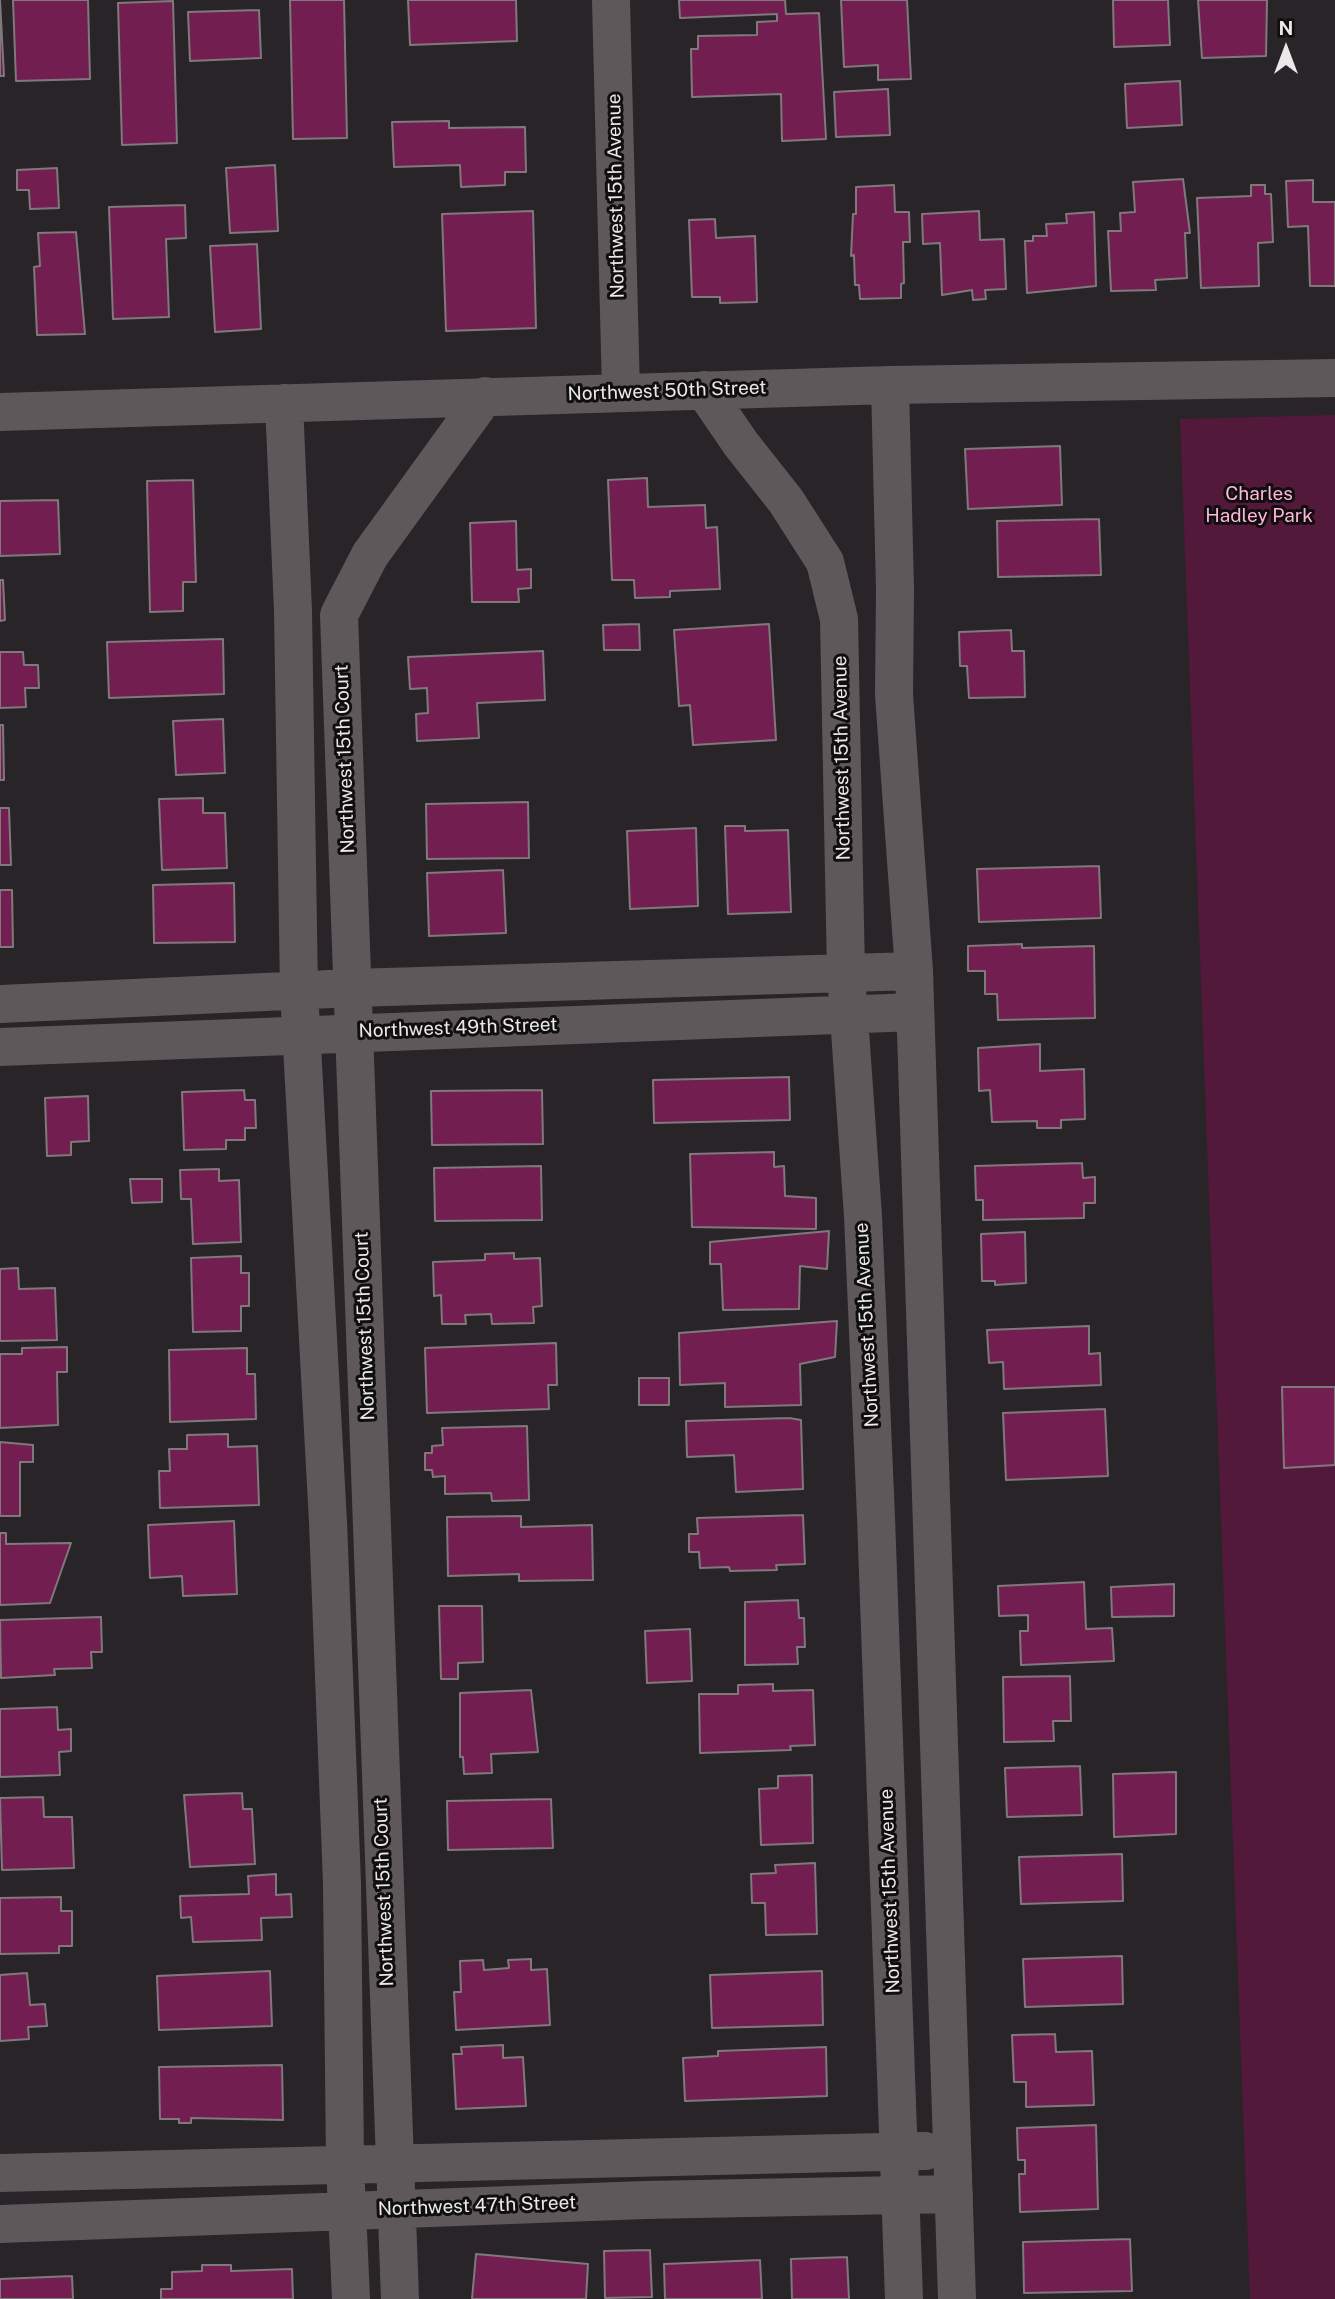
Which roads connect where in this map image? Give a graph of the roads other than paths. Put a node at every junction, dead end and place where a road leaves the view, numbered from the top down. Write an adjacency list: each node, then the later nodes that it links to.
1 (611, 0): 5 (street, Northwest 15th Avenue)
2 (1335, 378): 3 (street, Northwest 50th Street)
3 (890, 385): 4 (street, Northwest 50th Street); 11 (street)
4 (704, 390): 5 (street, Northwest 50th Street); 12 (street, Northwest 15th Avenue)
5 (621, 392): 6 (street, Northwest 50th Street)
6 (485, 396): 7 (street, Northwest 50th Street); 10 (street, Northwest 15th Court)
7 (284, 403): 8 (street, Northwest 50th Street); 9 (street)
8 (0, 412)
9 (293, 611): 10 (street); 17 (street)
10 (339, 615): 16 (street, Northwest 15th Court)
11 (895, 628): 12 (street); 13 (street)
12 (839, 629): 14 (street, Northwest 15th Avenue)
13 (914, 971): 14 (street); 19 (street)
14 (846, 974): 15 (street); 20 (street, Northwest 15th Avenue)
15 (597, 981): 16 (street); 21 (street)
16 (353, 988): 17 (street); 22 (street, Northwest 15th Court)
17 (299, 991): 18 (street); 23 (street)
18 (0, 1004)
19 (915, 1012): 20 (street, Northwest 49th Street); 25 (street)
20 (849, 1016): 21 (street, Northwest 49th Street); 26 (street, Northwest 15th Avenue)
21 (599, 1023): 22 (street, Northwest 49th Street)
22 (354, 1031): 23 (street, Northwest 49th Street); 29 (street, Northwest 15th Court)
23 (301, 1034): 24 (street, Northwest 49th Street); 30 (street)
24 (0, 1047)
25 (922, 1229): 26 (street); 27 (street)
26 (863, 1231): 28 (street, Northwest 15th Avenue)
27 (932, 1576): 28 (street); 31 (street)
28 (878, 1578): 32 (street, Northwest 15th Avenue)
29 (374, 1594): 30 (street); 34 (street, Northwest 15th Court)
30 (331, 1595): 35 (street)
31 (951, 2150): 32 (street); 38 (street)
32 (900, 2151): 33 (street); 39 (street, Northwest 15th Avenue)
33 (642, 2157): 34 (street); 40 (street)
34 (393, 2162): 35 (street); 41 (street, Northwest 15th Court)
35 (345, 2164): 36 (street); 42 (street)
36 (131, 2170): 37 (street); 43 (street)
37 (0, 2174)
38 (954, 2194): 39 (street, Northwest 47th Street); 48 (street)
39 (900, 2196): 40 (street, Northwest 47th Street); 47 (street, Northwest 15th Avenue)
40 (645, 2200): 41 (street, Northwest 47th Street)
41 (396, 2209): 42 (street, Northwest 47th Street); 46 (street, Northwest 15th Court)
42 (347, 2210): 43 (street, Northwest 47th Street); 45 (street)
43 (133, 2219): 44 (street, Northwest 47th Street)
44 (0, 2224)
45 (351, 2299)
46 (400, 2299)
47 (905, 2299)
48 (957, 2299)

